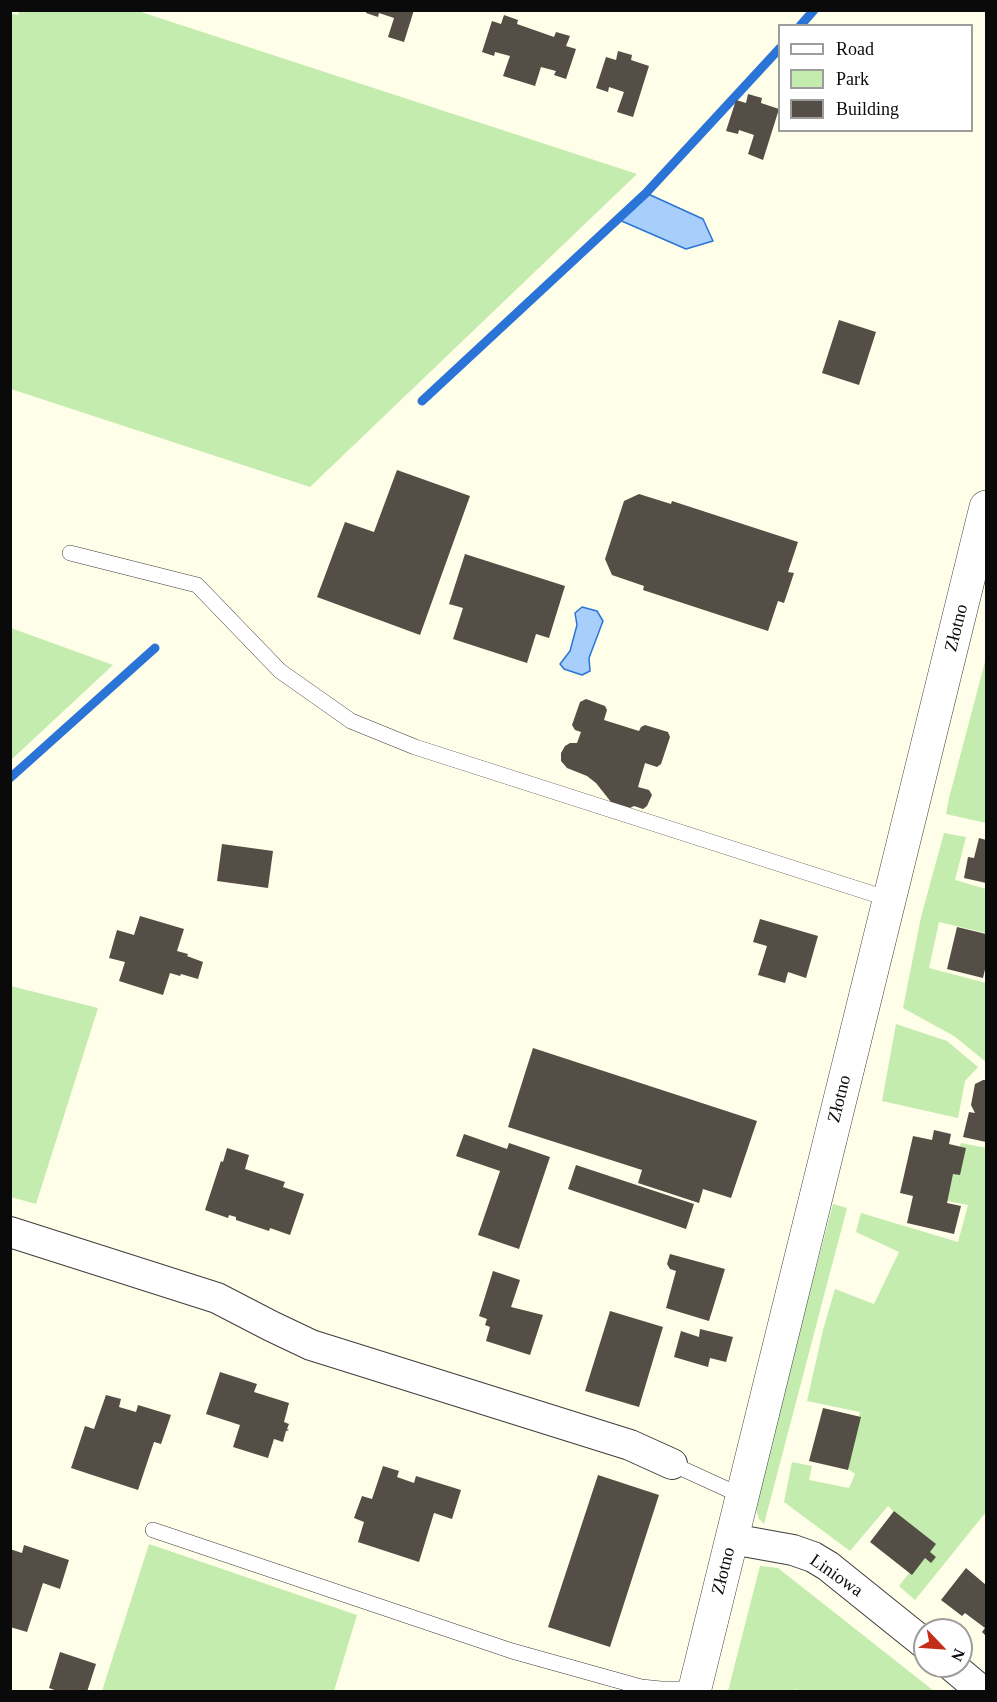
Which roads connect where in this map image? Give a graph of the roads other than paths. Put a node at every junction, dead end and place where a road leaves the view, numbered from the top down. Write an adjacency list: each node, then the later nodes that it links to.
1 (987, 507): 3 (street, Złotno)
2 (70, 553): 3 (lane)
3 (889, 899): 6 (street, Złotno)
4 (10, 1232): 5 (street)
5 (672, 1464): 6 (lane)
6 (742, 1496): 8 (street, Złotno)
7 (153, 1530): 11 (lane)
8 (732, 1539): 9 (street, Liniowa); 11 (street, Złotno)
9 (913, 1634)
10 (966, 1678): 12 (street)
11 (694, 1690)
12 (983, 1692)

